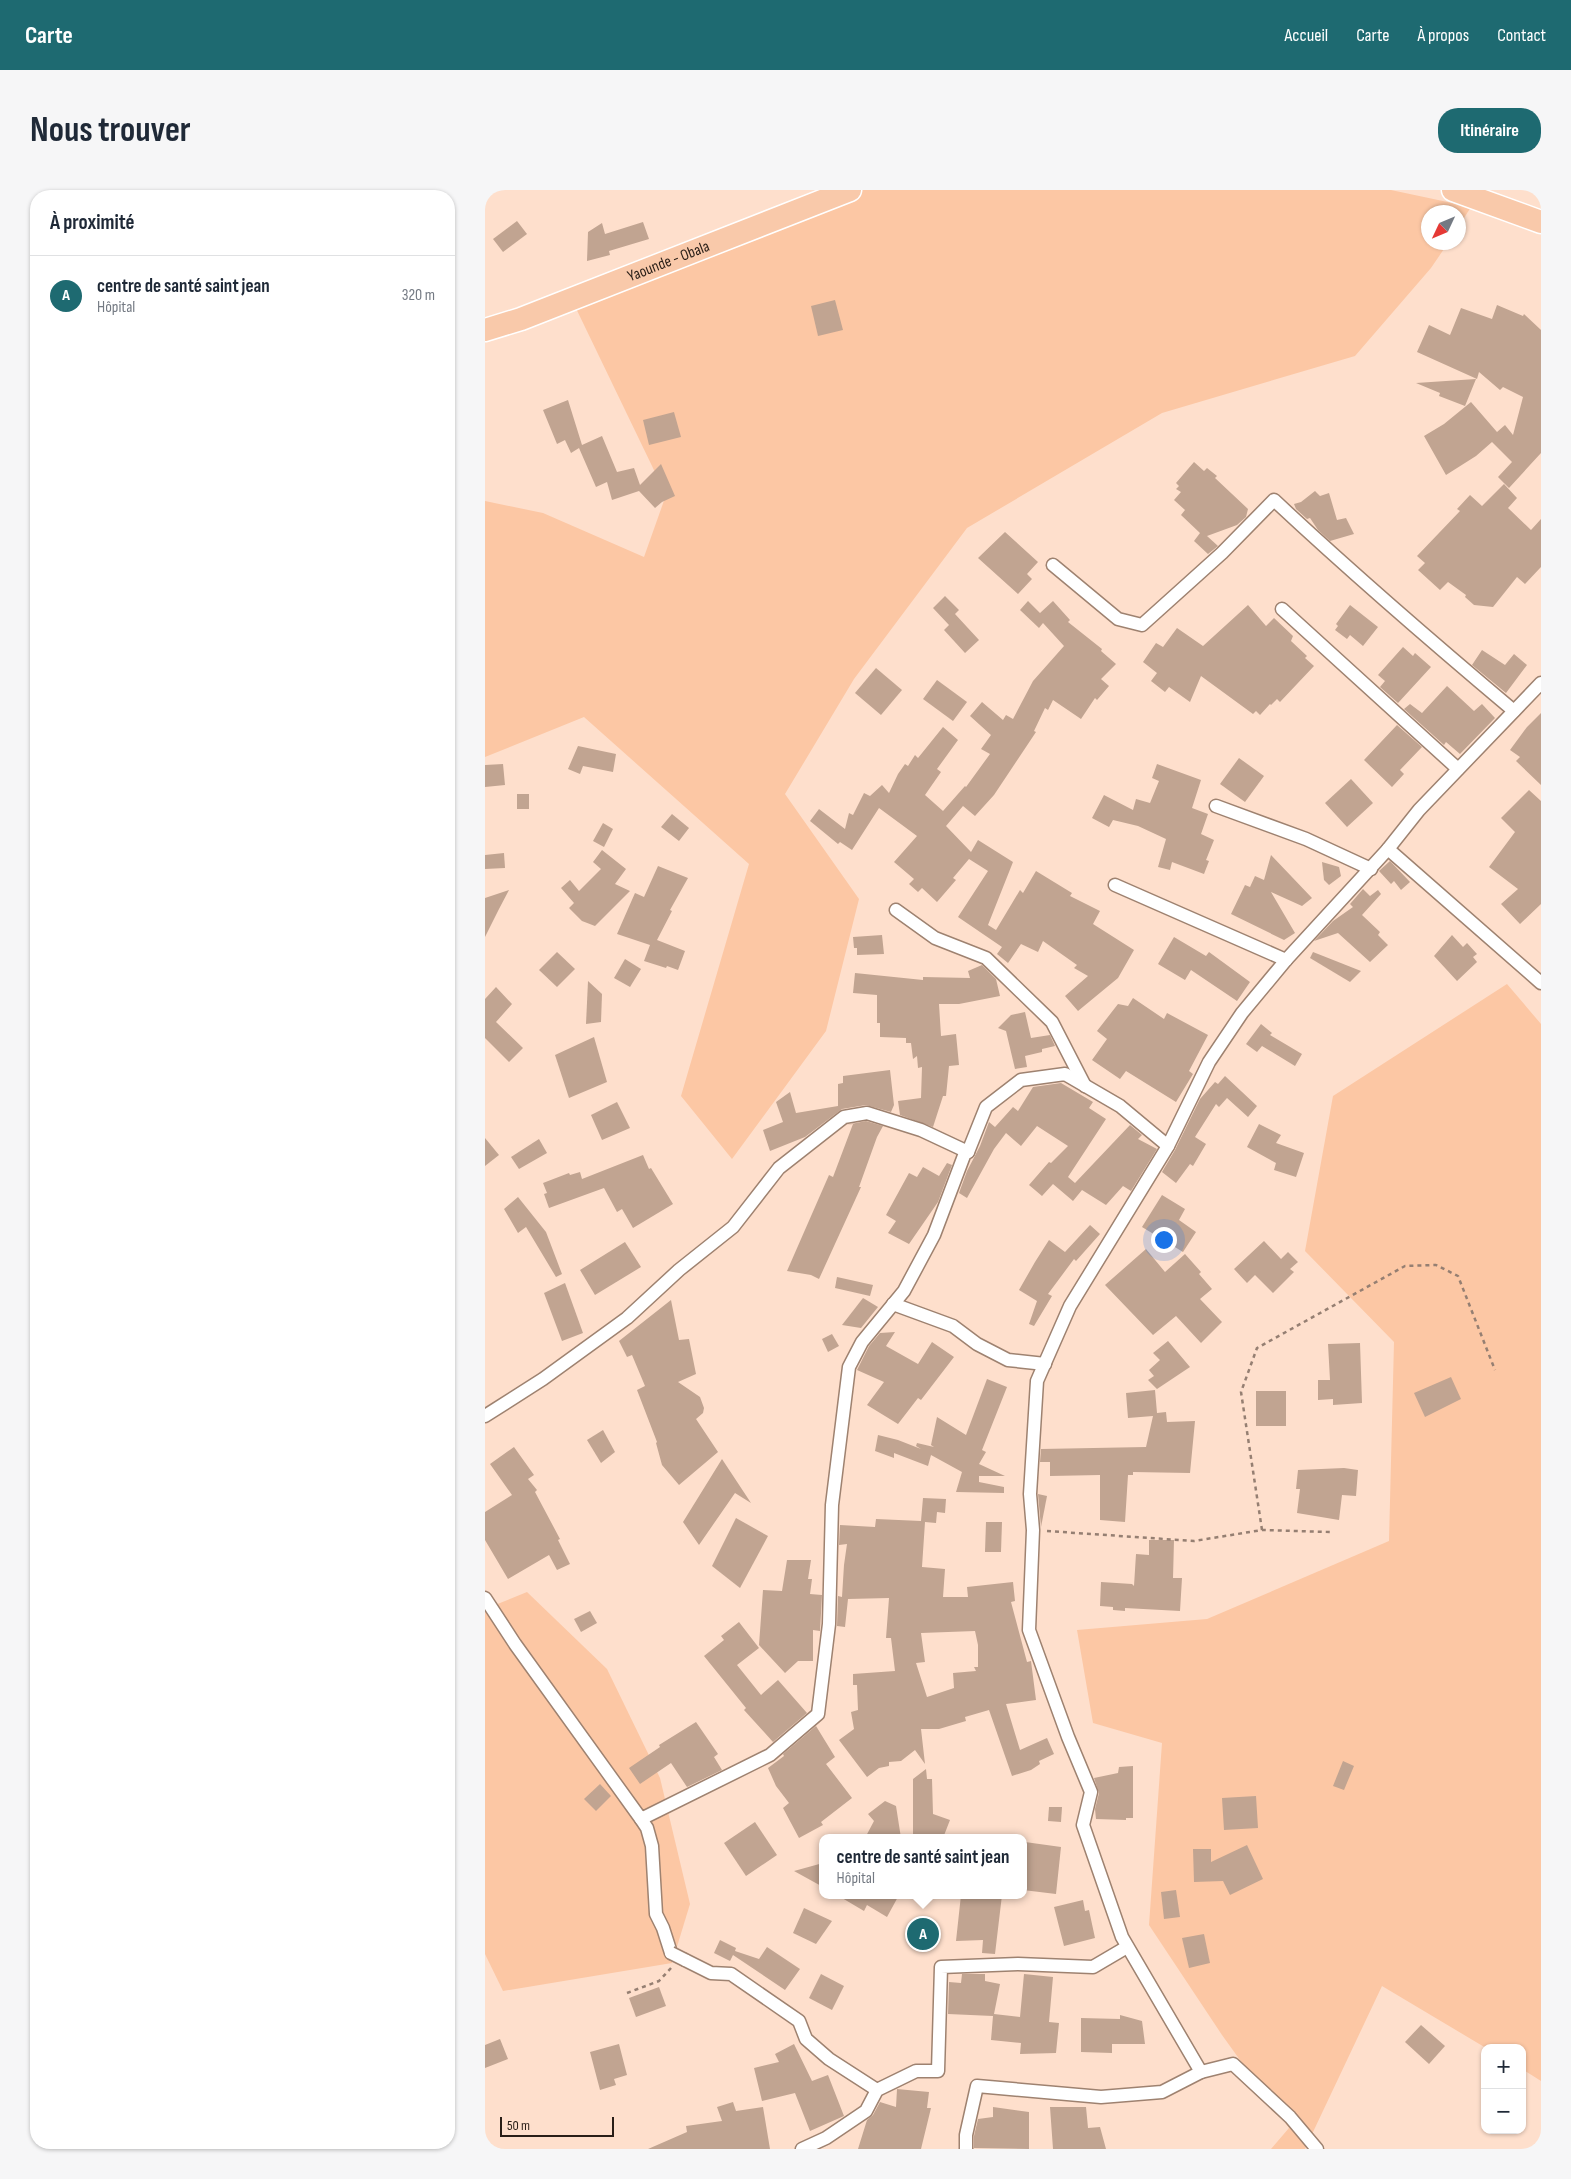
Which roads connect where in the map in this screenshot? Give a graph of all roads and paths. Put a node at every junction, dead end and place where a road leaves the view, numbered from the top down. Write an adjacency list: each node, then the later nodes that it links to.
1 (850, 190): 4 (highway, Yaounde - Obala)
2 (1453, 190): 3 (highway)
3 (1541, 222)
4 (485, 330)
5 (1053, 565): 8 (street)
6 (1282, 609): 9 (street)
7 (1541, 683): 8 (street)
8 (1514, 711): 9 (street)
9 (1458, 769): 11 (street)
10 (1216, 806): 12 (street)
11 (1388, 849): 12 (street); 16 (street)
12 (1371, 868): 15 (street)
13 (1115, 885): 15 (street)
14 (896, 910): 17 (street)
15 (1286, 960): 18 (street)
16 (1541, 983)
17 (1085, 1086): 18 (street); 19 (street)
18 (1168, 1146): 21 (street)
19 (968, 1152): 20 (street); 23 (street)
20 (893, 1304): 21 (street); 28 (street)
21 (1045, 1364): 24 (street)
22 (1495, 1370): 25 (path)
23 (485, 1416)
24 (1033, 1530): 25 (path); 29 (street)
25 (1262, 1530): 26 (path)
26 (1329, 1532)
27 (485, 1598): 28 (street)
28 (641, 1819): 30 (street)
29 (1127, 1947): 32 (street); 33 (street)
30 (676, 1960): 31 (path); 33 (street)
31 (627, 1992)
32 (1201, 2072): 35 (street); 36 (street)
33 (877, 2090): 34 (street)
34 (801, 2149)
35 (966, 2149)
36 (1317, 2149)

